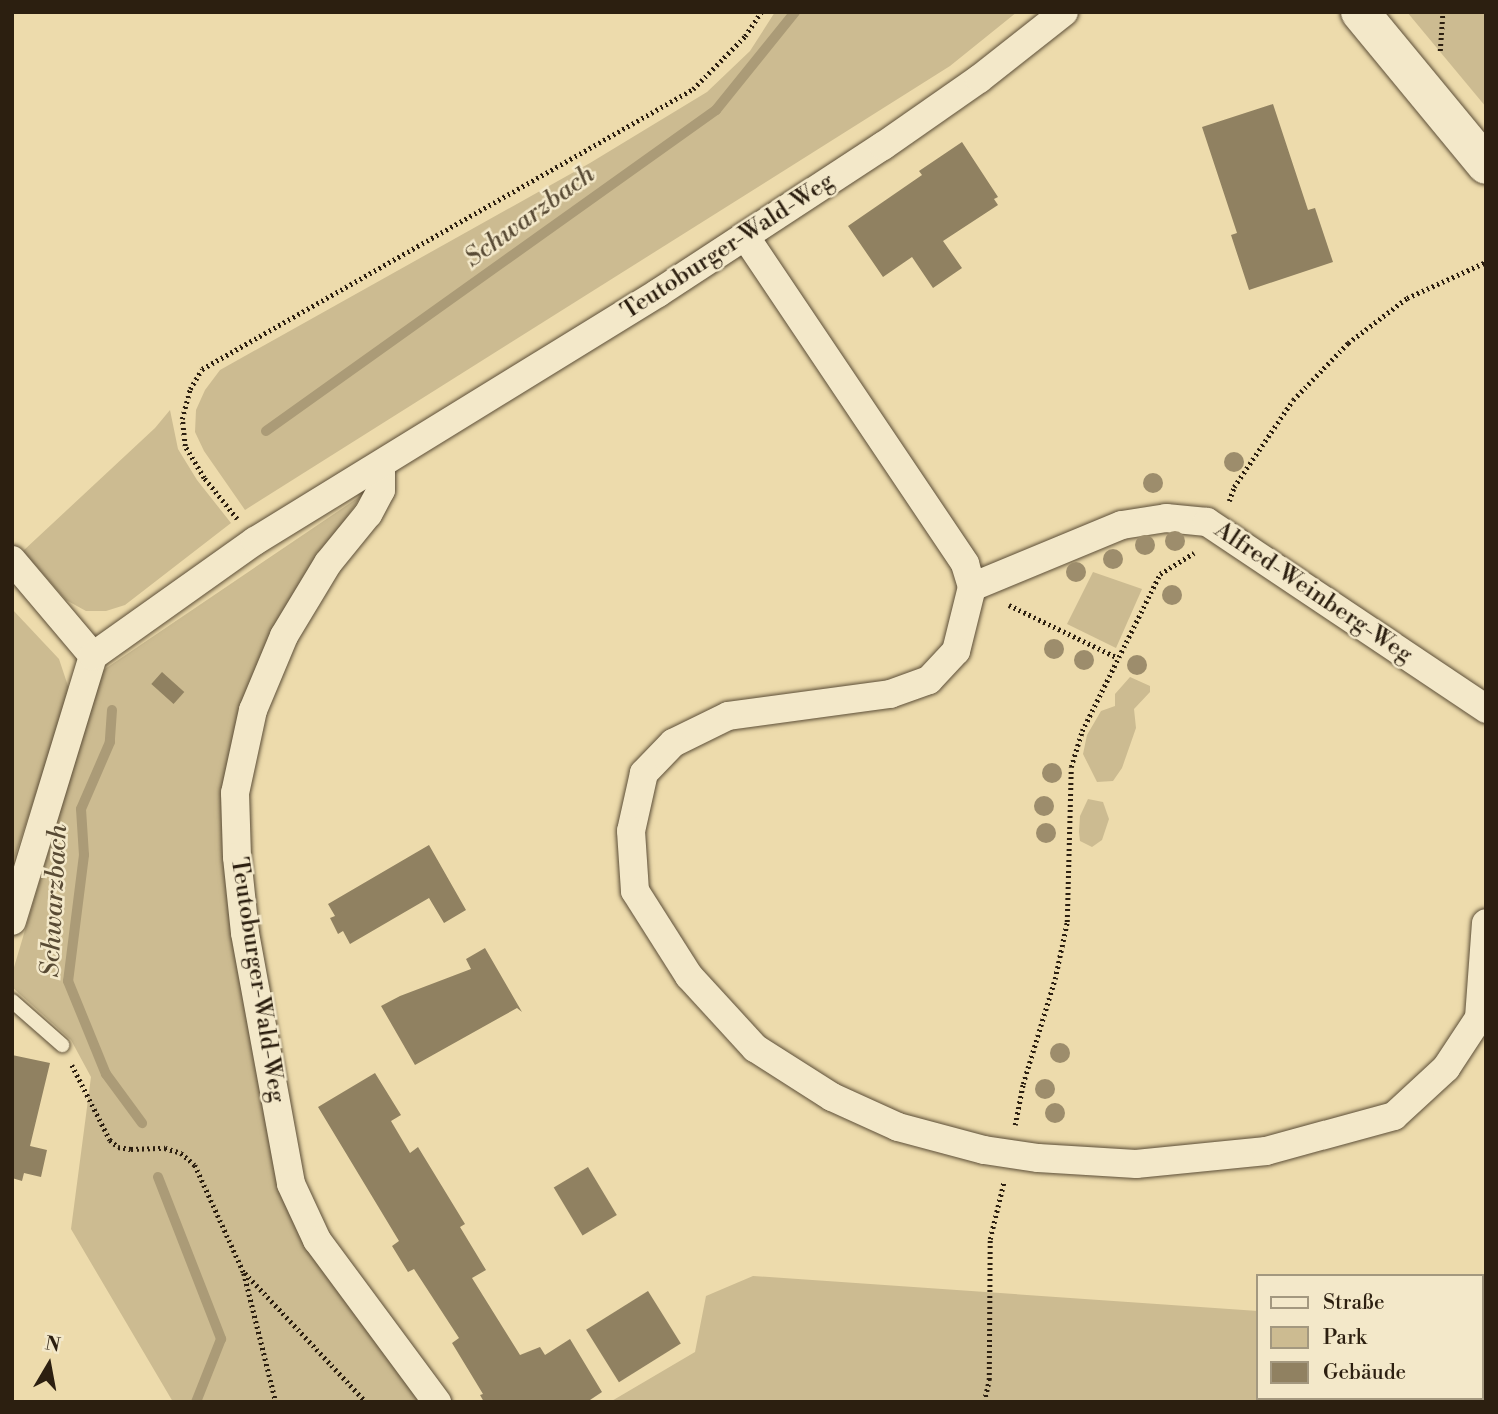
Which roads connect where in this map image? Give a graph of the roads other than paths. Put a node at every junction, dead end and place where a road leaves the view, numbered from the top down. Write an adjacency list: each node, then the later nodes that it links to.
1 (1064, 12): 4 (street, Teutoburger-Wald-Weg)
2 (1360, 12): 3 (main road)
3 (1486, 164)
4 (745, 236): 5 (street, Teutoburger-Wald-Weg); 7 (street)
5 (381, 466): 8 (street, Teutoburger-Wald-Weg); 14 (street, Teutoburger-Wald-Weg)
6 (12, 559): 8 (street)
7 (972, 587): 9 (street, Alfred-Weinberg-Weg); 11 (street)
8 (93, 656): 10 (street)
9 (1486, 709)
10 (12, 921)
11 (1486, 923)
12 (12, 1001): 13 (lane)
13 (62, 1045)
14 (437, 1402)

